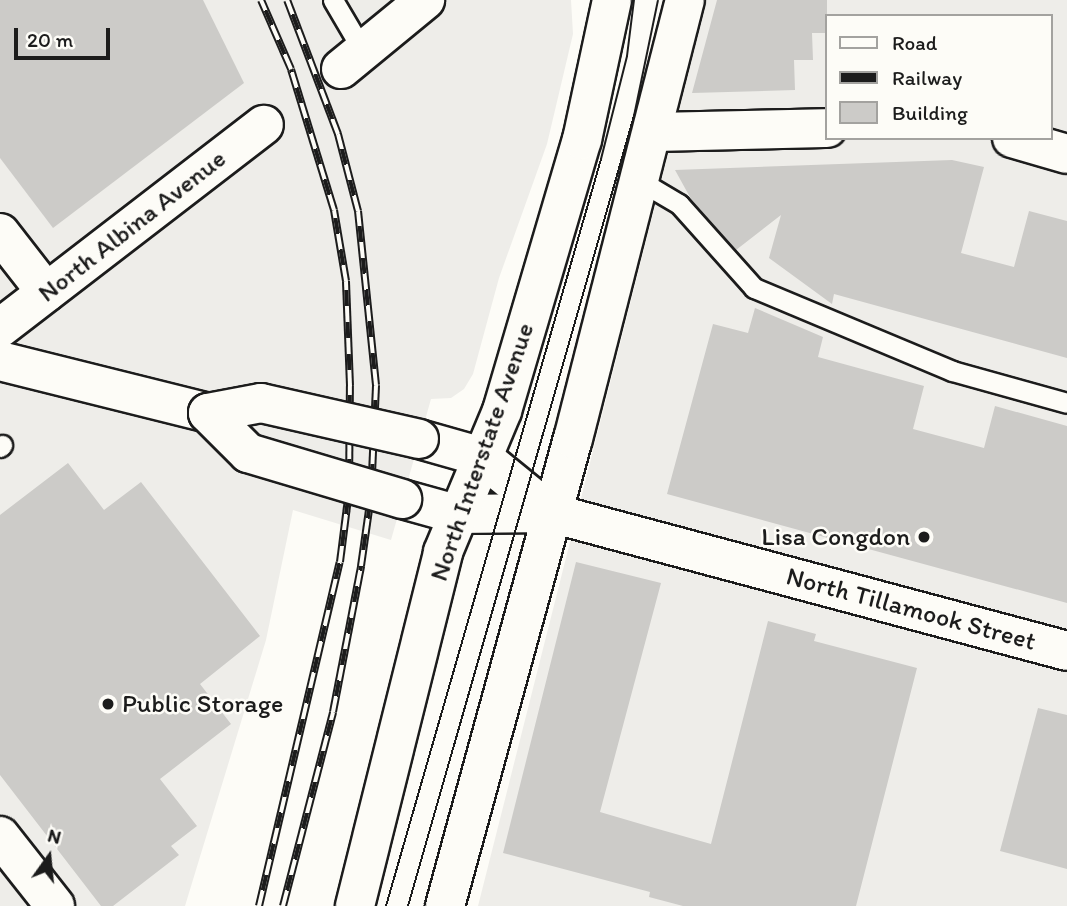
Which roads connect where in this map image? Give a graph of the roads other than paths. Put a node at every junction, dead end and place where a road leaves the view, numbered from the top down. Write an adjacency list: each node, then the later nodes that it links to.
1 (333, 0): 5 (lane)
2 (425, 0): 5 (street)
3 (612, 0): 18 (street, North Interstate Avenue)
4 (685, 0): 8 (street)
5 (352, 60)
6 (264, 124): 13 (street, North Albina Avenue)
7 (825, 128): 8 (street)
8 (653, 132): 11 (street)
9 (1019, 140): 10 (street)
10 (1067, 154)
11 (640, 181): 16 (lane); 19 (street)
12 (0, 233): 13 (street)
13 (46, 292): 14 (street, North Albina Avenue)
14 (0, 328)
15 (0, 362): 17 (street, North Tillamook Street)
16 (1067, 403)
17 (208, 413): 18 (street, North Tillamook Street, bridge); 20 (street, North Tillamook Street, bridge)
18 (482, 457): 19 (street, North Tillamook Street); 20 (street, North Interstate Avenue)
19 (551, 513): 20 (street, North Tillamook Street); 21 (street, North Tillamook Street); 27 (street)
20 (456, 514): 22 (street, North Interstate Avenue)
21 (1067, 652)
22 (380, 794): 25 (street); 26 (street, North Interstate Avenue)
23 (0, 836): 24 (street)
24 (55, 906)
25 (334, 906)
26 (355, 906)
27 (445, 906)

